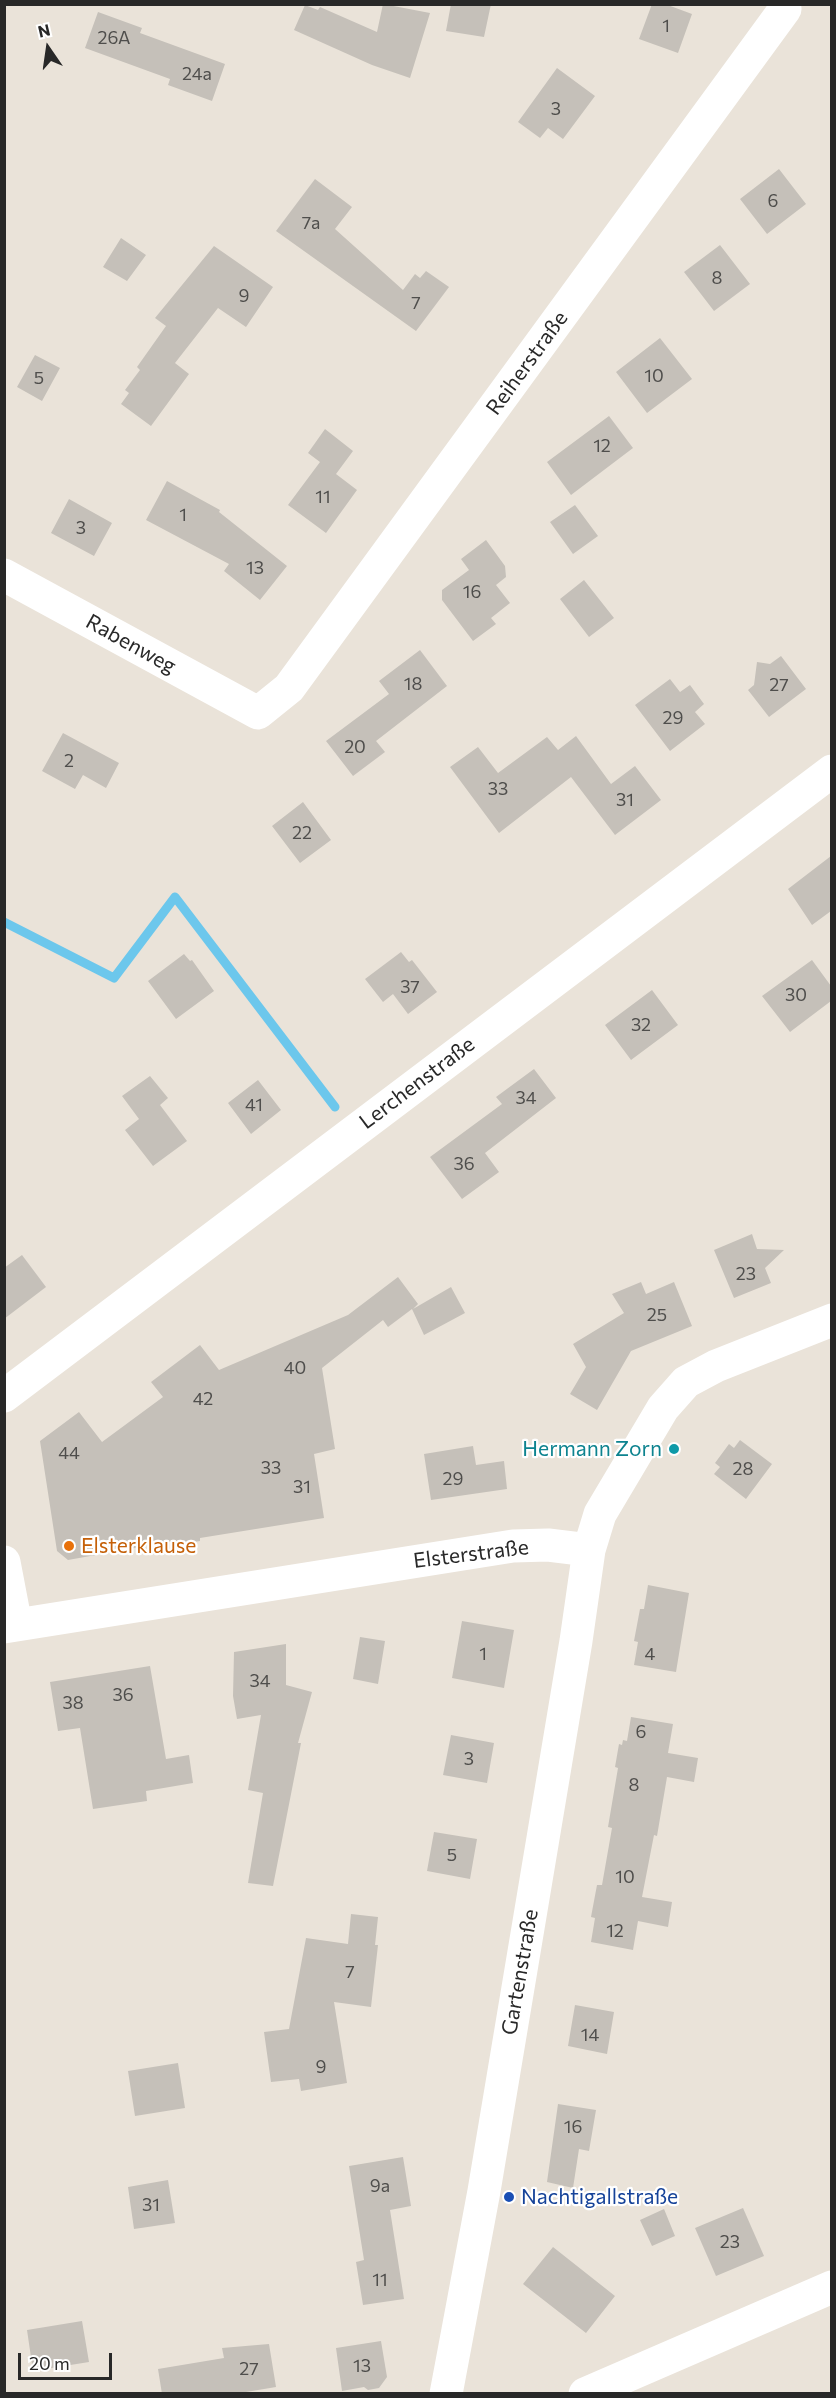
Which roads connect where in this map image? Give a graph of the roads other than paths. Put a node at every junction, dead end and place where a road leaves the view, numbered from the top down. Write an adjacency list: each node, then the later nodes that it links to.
1 (784, 4): 3 (street, Reiherstraße)
2 (4, 575): 3 (street, Rabenweg)
3 (258, 713)
4 (831, 771): 6 (street, Lerchenstraße)
5 (831, 1320): 7 (street)
6 (4, 1396)
7 (589, 1550): 9 (street, Elsterstraße); 11 (street, Gartenstraße)
8 (4, 1562): 9 (street)
9 (10, 1626)
10 (831, 2287): 12 (street)
11 (446, 2394)
12 (585, 2394)

